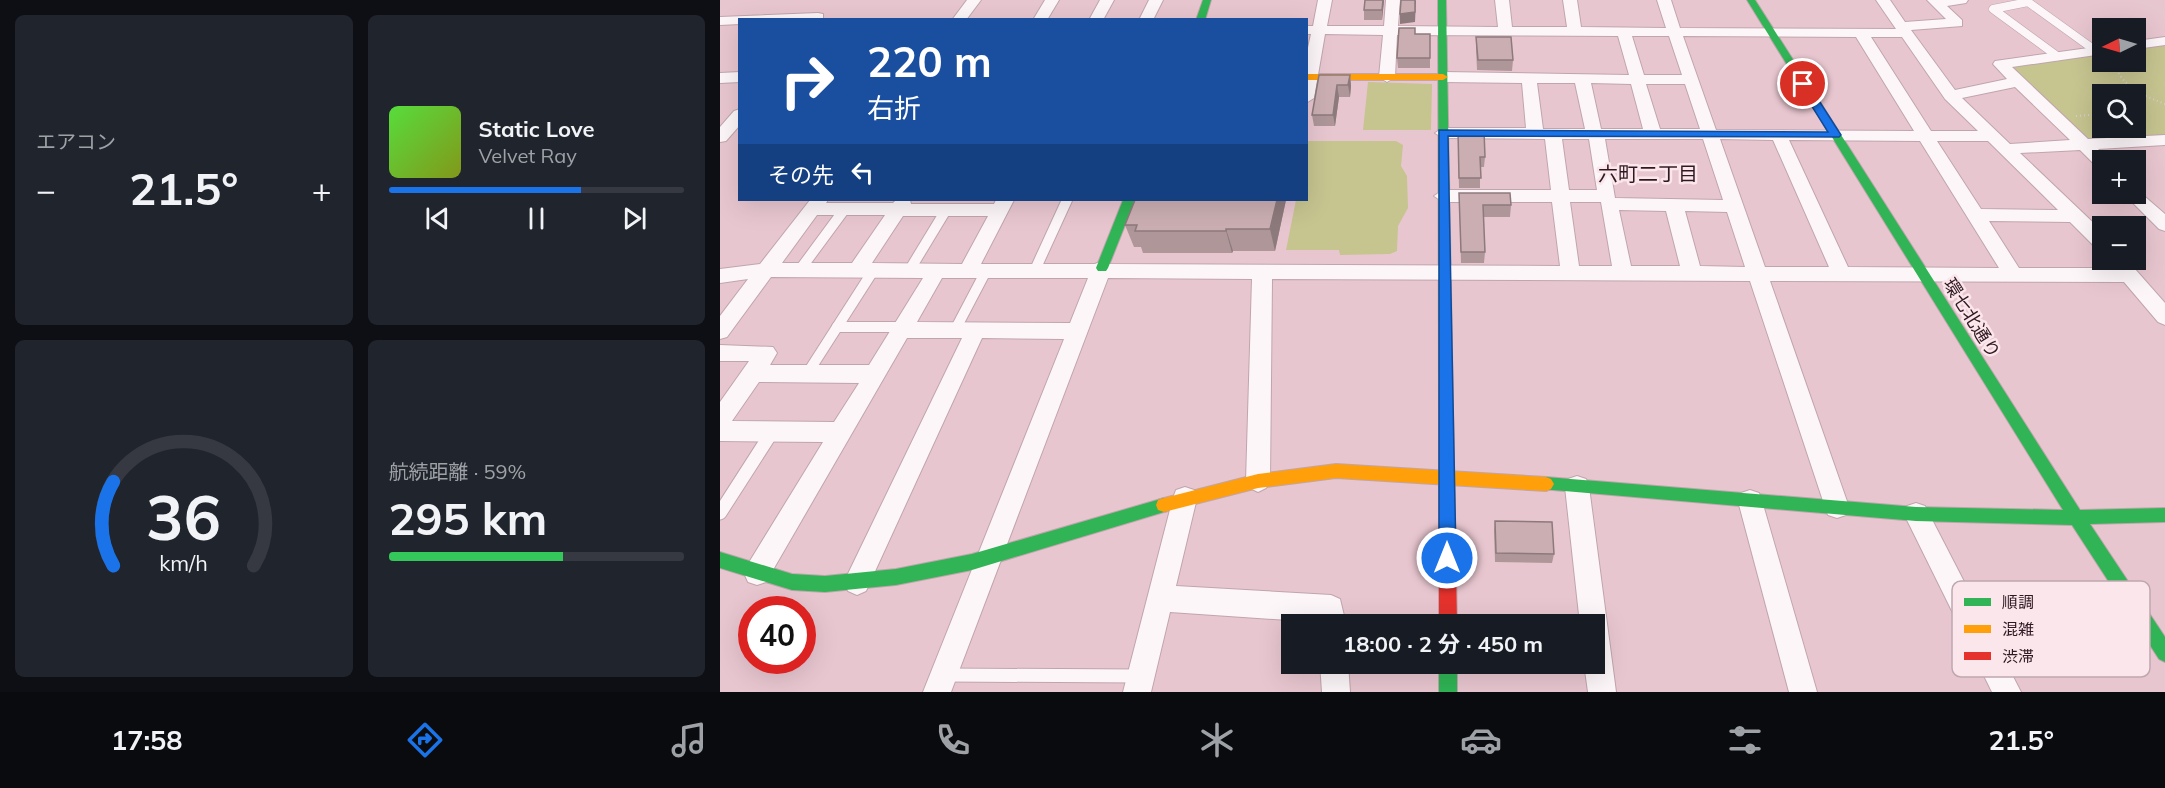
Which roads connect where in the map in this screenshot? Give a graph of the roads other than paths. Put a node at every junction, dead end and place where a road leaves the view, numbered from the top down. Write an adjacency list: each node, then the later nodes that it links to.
1 (974, 0): 18 (street)
2 (1052, 0): 19 (street)
3 (1107, 0): 20 (street)
4 (1156, 0): 21 (street)
5 (1208, 0): 22 (street)
6 (1325, 0): 26 (street)
7 (1392, 0): 27 (street)
8 (1442, 0): 28 (street)
9 (1502, 0): 29 (street)
10 (1570, 0): 30 (street)
11 (1664, 0): 32 (street)
12 (1750, 0): 33 (street, 環七北通り)
13 (1883, 0): 25 (street)
14 (1961, 0): 15 (street)
15 (1935, 2): 25 (street)
16 (819, 15): 17 (street)
17 (778, 18)
18 (960, 18)
19 (1041, 18)
20 (1097, 18)
21 (1147, 18)
22 (1201, 18)
23 (738, 20): 24 (street)
24 (720, 21)
25 (1904, 29): 34 (street); 50 (street)
26 (1313, 31): 27 (street); 41 (street)
27 (1390, 31): 28 (street); 42 (street)
28 (1443, 31): 29 (street); 43 (street)
29 (1505, 31): 30 (street)
30 (1575, 32): 31 (street)
31 (1624, 32): 32 (street); 47 (street)
32 (1675, 32): 33 (street); 48 (street)
33 (1771, 32): 34 (street); 60 (street, 環七北通り)
34 (1861, 33): 61 (street)
35 (2165, 41): 36 (street)
36 (2146, 44)
37 (2092, 46): 39 (lane)
38 (2092, 52): 39 (street)
39 (2057, 56): 49 (street)
40 (738, 77): 44 (street)
41 (1308, 77): 42 (street)
42 (1387, 77): 43 (street)
43 (1443, 77): 45 (street); 53 (street)
44 (720, 78)
45 (1529, 78): 46 (street); 54 (street)
46 (1582, 78): 47 (street); 56 (street)
47 (1638, 79): 48 (street); 57 (street)
48 (1691, 80): 58 (street)
49 (2020, 81): 50 (street); 64 (street)
50 (1951, 96): 62 (street)
51 (738, 117): 52 (street)
52 (728, 133)
53 (1443, 133): 54 (street); 67 (street)
54 (1535, 134): 55 (street)
55 (1553, 134): 56 (street); 68 (street)
56 (1594, 134): 57 (street); 69 (street)
57 (1653, 134): 58 (street)
58 (1712, 135): 59 (street); 77 (street)
59 (1779, 135): 60 (street); 100 (street)
60 (1835, 135): 61 (street); 101 (street, 環七北通り)
61 (1924, 136): 62 (street); 80 (street)
62 (1992, 136): 65 (street)
63 (2165, 140): 64 (street)
64 (2085, 145): 65 (street); 66 (street)
65 (2006, 149): 81 (street)
66 (2092, 152)
67 (1443, 196): 68 (street); 95 (street)
68 (1561, 196): 69 (street); 96 (street)
69 (1608, 200): 76 (street); 97 (street)
70 (1067, 201): 94 (lane)
71 (1129, 201): 85 (street)
72 (816, 204): 78 (street); 84 (street)
73 (2144, 204): 82 (street)
74 (902, 205): 78 (street); 79 (street); 89 (street)
75 (1003, 205): 79 (street); 90 (street)
76 (1674, 205): 77 (street); 98 (street)
77 (1736, 206): 99 (street)
78 (844, 210): 88 (lane)
79 (946, 210): 92 (lane)
80 (1976, 215): 81 (street); 103 (street)
81 (2076, 216): 83 (street)
82 (2163, 221)
83 (2092, 232)
84 (765, 270): 88 (street); 102 (street); 108 (street)
85 (1101, 270): 91 (street); 94 (street); 109 (street)
86 (2092, 270): 103 (street)
87 (2126, 270): 104 (street)
88 (799, 271): 89 (street)
89 (865, 271): 92 (street); 105 (lane)
90 (977, 271): 93 (street); 94 (street); 107 (lane)
91 (1262, 271): 95 (street); 119 (street)
92 (909, 272): 93 (street)
93 (936, 272): 106 (street)
94 (1034, 272)
95 (1444, 273): 96 (street); 118 (street)
96 (1570, 273): 97 (street)
97 (1623, 274): 98 (street)
98 (1692, 274): 99 (street)
99 (1758, 274): 100 (street); 123 (street)
100 (1842, 274): 101 (street)
101 (1923, 275): 103 (street); 127 (street, 環七北通り)
102 (720, 276)
103 (2014, 276)
104 (2163, 313)
105 (837, 327): 106 (lane); 112 (lane)
106 (902, 329): 107 (street); 113 (street)
107 (966, 330): 109 (street); 132 (street)
108 (720, 331)
109 (1076, 331): 128 (street)
110 (720, 353): 111 (street)
111 (753, 373): 112 (street); 114 (street)
112 (807, 374): 113 (street)
113 (875, 374): 117 (street)
114 (720, 420)
115 (720, 431): 116 (street)
116 (772, 432): 117 (street); 124 (lane)
117 (841, 432): 130 (street)
118 (1447, 476): 119 (street); 120 (street); 136 (street)
119 (1258, 481): 121 (street)
120 (1577, 487): 122 (street); 137 (street)
121 (1185, 498): 128 (street); 134 (street)
122 (1750, 501): 123 (street); 149 (street)
123 (1837, 507): 125 (street)
124 (720, 513)
125 (1916, 514): 127 (street); 133 (street)
126 (2165, 515): 127 (street)
127 (2076, 517): 131 (street, 環七北通り)
128 (992, 556): 132 (street); 144 (street)
129 (720, 560): 130 (street)
130 (757, 573): 132 (street)
131 (2118, 581)
132 (857, 582)
133 (1952, 584)
134 (1159, 598): 135 (street); 145 (street)
135 (1331, 614)
136 (1448, 614)
137 (1593, 614)
138 (2150, 630): 139 (street, 環七北通り)
139 (2165, 653)
140 (1335, 674): 146 (street)
141 (1448, 674): 147 (street)
142 (1600, 674): 148 (street)
143 (1999, 677): 150 (street)
144 (941, 683): 145 (lane)
145 (1139, 684)
146 (1336, 692)
147 (1448, 692)
148 (1602, 692)
149 (1803, 692)
150 (2007, 692)

